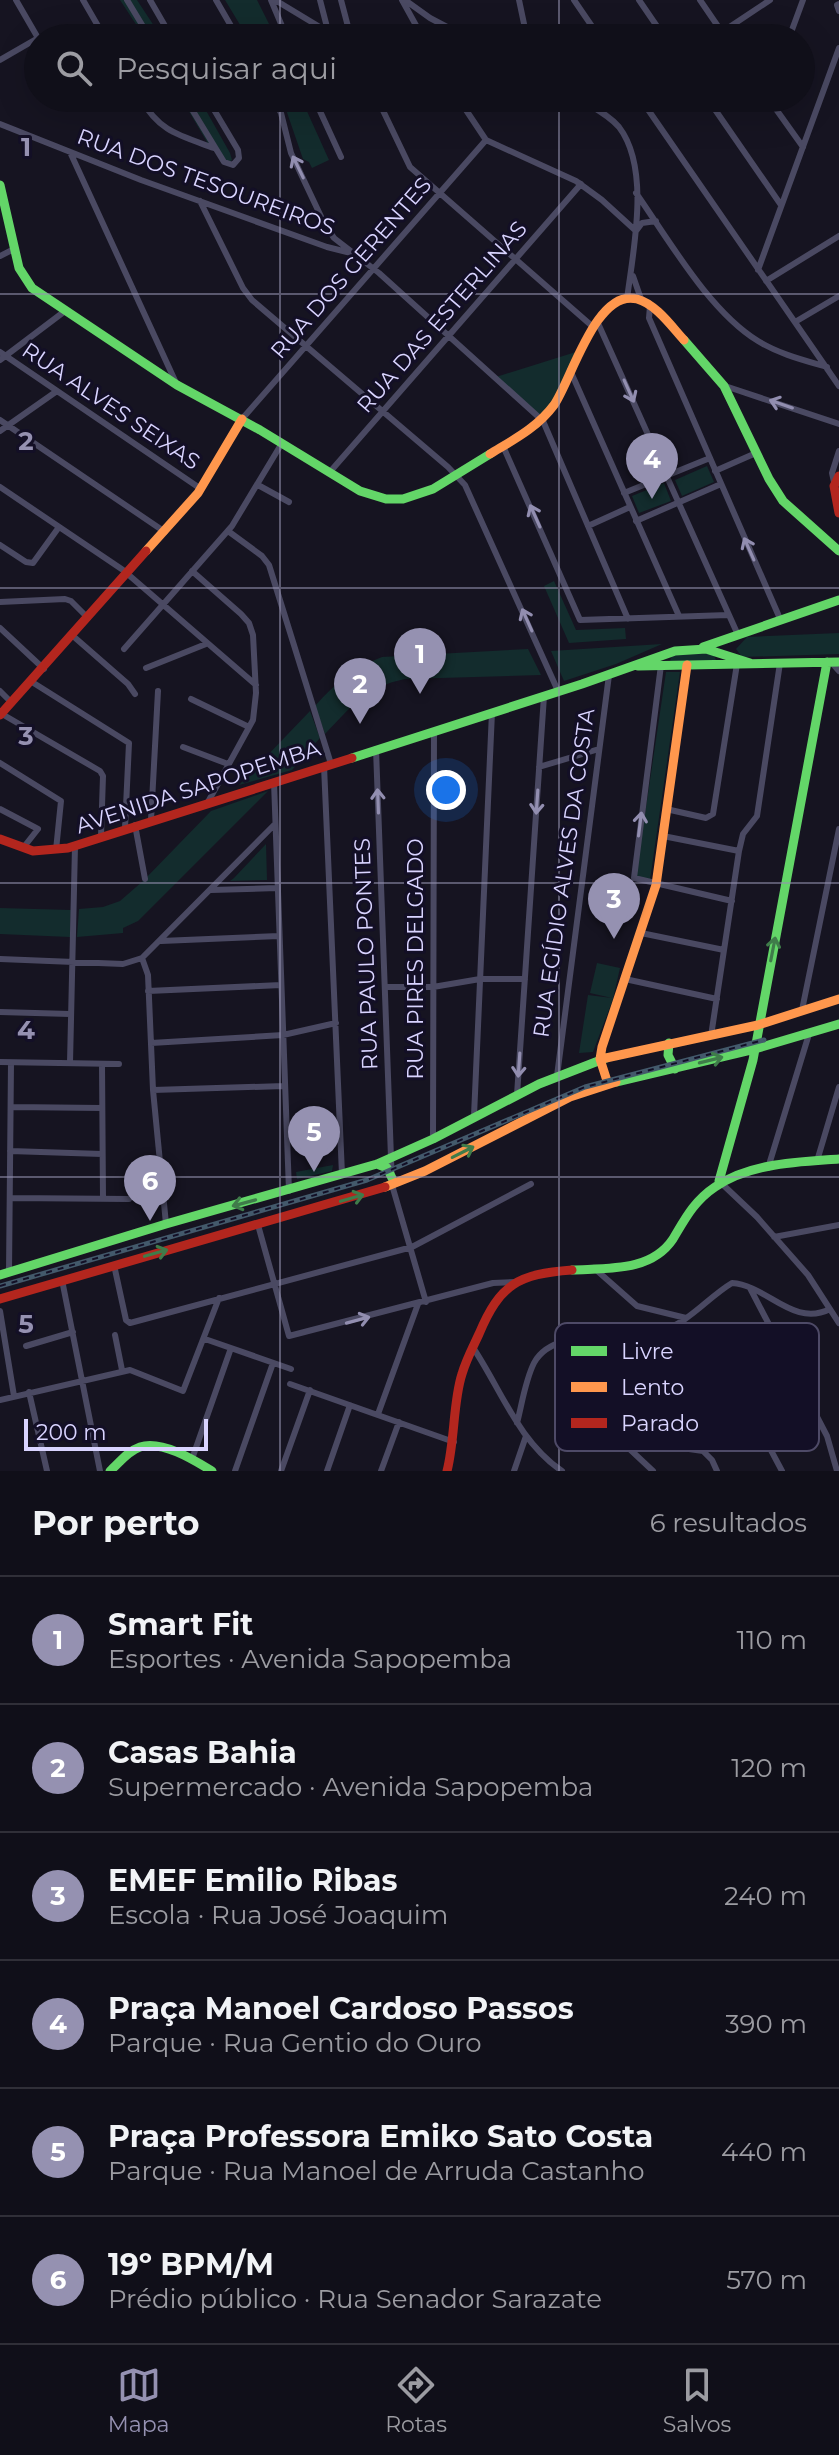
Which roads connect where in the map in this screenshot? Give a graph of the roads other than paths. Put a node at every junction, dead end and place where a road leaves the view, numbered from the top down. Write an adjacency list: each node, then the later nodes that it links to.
1 (16, 0): 20 (street)
2 (83, 0): 21 (street)
3 (127, 0): 22 (street)
4 (150, 0): 23 (street)
5 (216, 0): 24 (street)
6 (273, 0): 25 (street); 26 (street)
7 (320, 0): 27 (street)
8 (341, 0): 28 (street)
9 (404, 0): 19 (street); 29 (street)
10 (509, 0): 16 (street)
11 (574, 0): 33 (street)
12 (639, 0): 34 (street)
13 (700, 0): 35 (street)
14 (770, 0): 36 (street)
15 (803, 0): 37 (street)
16 (519, 2): 32 (street)
17 (839, 4): 18 (street)
18 (839, 11)
19 (430, 18): 30 (street); 31 (street)
20 (30, 24)
21 (97, 24)
22 (142, 24)
23 (164, 24)
24 (230, 24)
25 (282, 24)
26 (314, 24)
27 (326, 24)
28 (347, 24)
29 (416, 24)
30 (423, 24)
31 (441, 24)
32 (524, 24)
33 (590, 24)
34 (655, 24)
35 (716, 24)
36 (738, 24)
37 (794, 24)
38 (24, 46): 40 (street)
39 (839, 48): 54 (street)
40 (0, 60)
41 (150, 112): 55 (street)
42 (194, 112): 55 (street)
43 (215, 112): 55 (street)
44 (280, 112): 69 (street, one-way to 44)
45 (320, 112): 57 (street)
46 (383, 112): 60 (street)
47 (467, 112): 53 (street)
48 (601, 112): 61 (street)
49 (650, 112): 73 (street)
50 (717, 112): 64 (street)
51 (778, 112): 54 (street)
52 (0, 124): 56 (street, RUA DOS TESOUREIROS)
53 (486, 140): 58 (street); 60 (street, RUA DOS GERENTES)
54 (803, 148): 64 (street)
55 (216, 149)
56 (70, 152): 63 (street, RUA DOS TESOUREIROS); 87 (street)
57 (341, 157)
58 (581, 184): 66 (street); 71 (street, RUA DAS ESTERLINAS)
59 (0, 185): 62 (main road)
60 (440, 193): 71 (street); 72 (street, RUA DOS GERENTES)
61 (636, 193): 65 (street); 66 (street)
62 (1, 196): 68 (main road)
63 (200, 201): 69 (street, RUA DOS TESOUREIROS); 83 (street)
64 (781, 205): 73 (street)
65 (656, 221): 66 (street); 85 (street)
66 (636, 231): 74 (street)
67 (839, 236): 75 (street)
68 (14, 249): 70 (street); 79 (main road)
69 (355, 254): 72 (street)
70 (0, 256)
71 (516, 259): 81 (street); 82 (street, RUA DAS ESTERLINAS)
72 (374, 268): 82 (street); 83 (street, RUA DOS GERENTES)
73 (758, 270): 75 (street)
74 (632, 272): 77 (street); 78 (street)
75 (766, 281): 80 (street)
76 (839, 296): 80 (street)
77 (627, 299): 78 (main road); 81 (main road)
78 (646, 303): 88 (main road); 102 (street)
79 (65, 311): 84 (street); 87 (main road)
80 (795, 322): 85 (street)
81 (594, 323): 86 (main road); 107 (street, one-way to 107)
82 (449, 335): 91 (street, RUA DAS ESTERLINAS); 94 (street)
83 (306, 346): 91 (street); 92 (street, RUA DOS GERENTES)
84 (2, 356): 90 (street, RUA ALVES SEIXAS)
85 (827, 367): 89 (street)
86 (570, 370): 94 (main road); 113 (street)
87 (177, 385): 92 (main road)
88 (724, 386): 95 (street, one-way to 88); 101 (main road)
89 (839, 386)
90 (57, 391): 96 (street); 112 (street, RUA ALVES SEIXAS)
91 (382, 412): 105 (street, RUA DAS ESTERLINAS); 106 (street)
92 (242, 419): 98 (main road); 112 (main road)
93 (0, 420): 96 (street)
94 (543, 421): 99 (main road); 119 (street)
95 (839, 424)
96 (8, 426): 97 (street); 122 (street)
97 (0, 431)
98 (282, 443): 105 (main road); 110 (street)
99 (503, 446): 106 (main road); 133 (street, one-way to 99)
100 (839, 451): 103 (street)
101 (756, 453): 104 (street); 124 (main road)
102 (710, 458): 104 (street); 107 (street)
103 (838, 464): 108 (street)
104 (715, 471): 109 (street)
105 (329, 473): 106 (main road)
106 (456, 474): 160 (street, one-way to 106)
107 (667, 476): 113 (street); 115 (street)
108 (837, 480): 117 (main road)
109 (721, 484): 115 (street); 134 (street, one-way to 109)
110 (258, 485): 114 (street); 121 (street)
111 (0, 487): 120 (street)
112 (201, 489): 122 (main road)
113 (624, 493): 116 (street)
114 (289, 502)
115 (679, 503): 118 (street); 130 (street)
116 (630, 507): 118 (street); 119 (street)
117 (839, 513)
118 (636, 521): 131 (street)
119 (588, 526): 133 (street)
120 (59, 527): 123 (street); 126 (street)
121 (228, 531): 125 (street); 174 (street)
122 (165, 532): 126 (main road)
123 (0, 545)
124 (839, 551)
125 (192, 571): 129 (street); 157 (street)
126 (127, 574): 129 (street); 132 (main road)
127 (839, 600): 134 (main road)
128 (0, 602): 132 (street)
129 (162, 605): 138 (street); 139 (street)
130 (728, 615): 131 (street); 136 (street)
131 (679, 616): 133 (street)
132 (88, 618): 137 (main road)
133 (628, 619)
134 (781, 621): 136 (main road)
135 (0, 628): 152 (street)
136 (741, 634): 140 (main road); 142 (main road)
137 (73, 636): 152 (main road); 161 (street)
138 (206, 644): 151 (street); 157 (street)
139 (124, 649)
140 (699, 649): 141 (main road, AVENIDA SAPOPEMBA); 142 (main road, AVENIDA SAPOPEMBA)
141 (675, 651): 148 (main road); 150 (main road, AVENIDA SAPOPEMBA)
142 (727, 655): 144 (main road, AVENIDA SAPOPEMBA); 146 (main road)
143 (832, 662): 145 (main road, AVENIDA SAPOPEMBA); 153 (street); 155 (main road)
144 (750, 663): 145 (main road, AVENIDA SAPOPEMBA); 147 (main road, AVENIDA SAPOPEMBA)
145 (780, 663): 190 (street)
146 (711, 664): 147 (main road, AVENIDA SAPOPEMBA); 149 (main road, AVENIDA SAPOPEMBA)
147 (737, 664): 179 (street)
148 (664, 665): 149 (main road, AVENIDA SAPOPEMBA); 150 (main road, AVENIDA SAPOPEMBA); 193 (street, one-way to 148)
149 (687, 665): 179 (main road)
150 (636, 666): 154 (main road, AVENIDA SAPOPEMBA)
151 (146, 668)
152 (44, 669): 156 (main road)
153 (839, 671): 155 (main road)
154 (609, 675): 160 (main road, AVENIDA SAPOPEMBA); 171 (street, RUA EGÍDIO ALVES DA COSTA)
155 (826, 677): 218 (main road, one-way to 155)
156 (32, 682): 164 (main road); 182 (street)
157 (256, 685): 167 (street)
158 (0, 691): 164 (street)
159 (158, 691): 180 (street)
160 (558, 691): 162 (main road, AVENIDA SAPOPEMBA)
161 (135, 694)
162 (544, 696): 165 (main road, AVENIDA SAPOPEMBA); 175 (street)
163 (191, 699): 167 (street)
164 (12, 703): 166 (main road)
165 (492, 712): 168 (main road, AVENIDA SAPOPEMBA); 204 (street)
166 (1, 715): 184 (street)
167 (249, 727): 173 (street)
168 (434, 731): 170 (main road, AVENIDA SAPOPEMBA); 209 (street, RUA PIRES DELGADO)
169 (183, 747): 173 (street)
170 (376, 749): 174 (main road, AVENIDA SAPOPEMBA); 208 (street, RUA PAULO PONTES, one-way to 170)
171 (599, 749): 175 (street); 232 (street, RUA EGÍDIO ALVES DA COSTA)
172 (0, 763): 189 (street)
173 (228, 764): 177 (street)
174 (328, 765): 176 (main road, AVENIDA SAPOPEMBA); 216 (street)
175 (539, 767): 205 (street, one-way to 205)
176 (274, 782): 177 (main road, AVENIDA SAPOPEMBA); 181 (street)
177 (208, 802): 180 (main road, AVENIDA SAPOPEMBA)
178 (0, 809): 188 (street)
179 (666, 809): 185 (main road)
180 (151, 820): 182 (main road, AVENIDA SAPOPEMBA)
181 (275, 823): 194 (street); 195 (street)
182 (130, 827): 184 (main road, AVENIDA SAPOPEMBA); 192 (street)
183 (839, 829): 191 (street)
184 (101, 836): 187 (main road, AVENIDA SAPOPEMBA)
185 (663, 836): 190 (street); 193 (main road)
186 (0, 839): 188 (main road, AVENIDA SAPOPEMBA)
187 (75, 846): 189 (main road, AVENIDA SAPOPEMBA); 203 (street)
188 (21, 850): 189 (main road, AVENIDA SAPOPEMBA)
189 (56, 850)
190 (739, 851): 196 (street)
191 (835, 867): 214 (street)
192 (145, 879)
193 (656, 885): 196 (street); 197 (main road)
194 (277, 888): 195 (street); 198 (street)
195 (211, 890): 199 (street)
196 (732, 901): 200 (street)
197 (641, 933): 200 (street); 206 (main road)
198 (279, 936): 199 (street); 207 (street)
199 (161, 941): 201 (street)
200 (724, 950): 211 (street)
201 (142, 958): 203 (street); 210 (street)
202 (0, 959): 203 (street)
203 (72, 961): 215 (street)
204 (480, 979): 205 (street); 209 (street); 240 (street)
205 (525, 979): 237 (street, one-way to 237)
206 (625, 979): 211 (street); 225 (main road)
207 (281, 985): 210 (street); 220 (street)
208 (385, 987): 209 (street); 245 (street, RUA PAULO PONTES)
209 (433, 987): 241 (street, RUA PIRES DELGADO)
210 (148, 991): 222 (street)
211 (717, 999): 221 (street)
212 (839, 999): 214 (main road)
213 (0, 1012): 215 (street)
214 (802, 1012): 218 (main road)
215 (70, 1014): 228 (street)
216 (336, 1023): 220 (street); 250 (street)
217 (839, 1024): 219 (main road)
218 (758, 1025): 221 (main road); 224 (main road)
219 (809, 1034): 224 (main road); 249 (street)
220 (283, 1035): 222 (street); 234 (street)
221 (711, 1036): 223 (main road)
222 (151, 1043): 236 (street)
223 (669, 1043): 225 (main road); 231 (main road)
224 (755, 1049): 231 (main road, one-way to 224); 251 (main road)
225 (600, 1059): 232 (main road); 233 (main road)
226 (0, 1062): 227 (street)
227 (11, 1063): 228 (street); 238 (street)
228 (70, 1063): 229 (street)
229 (102, 1064): 230 (street); 239 (street)
230 (119, 1064)
231 (675, 1069): 233 (main road)
232 (557, 1076): 237 (main road)
233 (608, 1084): 252 (main road, one-way to 233)
234 (284, 1086): 236 (street); 254 (street)
235 (839, 1087): 247 (street)
236 (153, 1090): 258 (street)
237 (517, 1095): 240 (main road)
238 (11, 1107): 239 (street); 243 (street)
239 (102, 1108): 244 (street)
240 (474, 1118): 241 (main road)
241 (433, 1139): 245 (main road)
242 (0, 1146): 243 (street)
243 (10, 1149): 244 (street); 255 (street)
244 (102, 1154): 256 (street)
245 (392, 1158): 248 (main road); 252 (street, RUA PAULO PONTES)
246 (839, 1159): 247 (main road)
247 (817, 1161): 249 (main road)
248 (377, 1164): 250 (main road); 252 (main road)
249 (768, 1168): 251 (main road)
250 (342, 1176): 254 (main road)
251 (719, 1181): 261 (street); 264 (main road)
252 (392, 1182): 259 (main road, one-way to 252); 262 (street, RUA PAULO PONTES)
253 (531, 1184): 262 (street)
254 (289, 1191): 258 (main road, one-way to 258)
255 (10, 1198): 256 (street); 265 (street)
256 (103, 1199): 257 (street)
257 (129, 1199)
258 (166, 1224): 265 (main road)
259 (258, 1225): 263 (main road, one-way to 259); 268 (street)
260 (839, 1225): 261 (street)
261 (774, 1237): 273 (street)
262 (412, 1247): 268 (street); 272 (street, RUA PAULO PONTES)
263 (114, 1265): 266 (main road); 270 (street)
264 (594, 1268): 267 (main road); 275 (street)
265 (5, 1273)
266 (62, 1280): 271 (main road); 279 (street)
267 (517, 1282): 272 (street); 284 (main road)
268 (273, 1283): 270 (street); 272 (street, one-way to 272)
269 (750, 1288): 273 (street); 275 (street); 277 (street)
270 (219, 1298): 281 (street)
271 (0, 1299)
272 (422, 1303): 296 (street)
273 (830, 1309): 278 (street)
274 (0, 1311): 293 (street)
275 (686, 1318): 276 (street)
276 (676, 1323)
277 (768, 1323)
278 (839, 1323)
279 (73, 1332): 283 (street); 289 (street)
280 (115, 1335): 288 (street)
281 (205, 1339): 285 (street); 288 (street)
282 (555, 1344): 299 (street)
283 (26, 1346)
284 (472, 1346): 299 (street); 301 (main road)
285 (231, 1348): 286 (street); 305 (street)
286 (273, 1363): 287 (street); 310 (street)
287 (291, 1369)
288 (122, 1370): 289 (street)
289 (82, 1379): 292 (street); 307 (street)
290 (290, 1384): 291 (street)
291 (310, 1390): 295 (street); 311 (street)
292 (29, 1392): 293 (street); 306 (street)
293 (14, 1396): 294 (street)
294 (0, 1400)
295 (350, 1405): 296 (street); 312 (street)
296 (378, 1414): 298 (street)
297 (819, 1421): 320 (street)
298 (399, 1422): 301 (street); 313 (street)
299 (517, 1423): 300 (street)
300 (526, 1436): 315 (street); 316 (street)
301 (454, 1442): 314 (main road)
302 (635, 1451): 317 (street)
303 (700, 1451): 318 (street)
304 (771, 1451): 319 (street)
305 (192, 1459): 308 (main road); 309 (main road)
306 (47, 1471)
307 (100, 1471)
308 (110, 1471)
309 (212, 1471)
310 (235, 1471)
311 (281, 1471)
312 (327, 1471)
313 (381, 1471)
314 (447, 1471)
315 (514, 1471)
316 (562, 1471)
317 (653, 1471)
318 (717, 1471)
319 (782, 1471)
320 (837, 1471)

